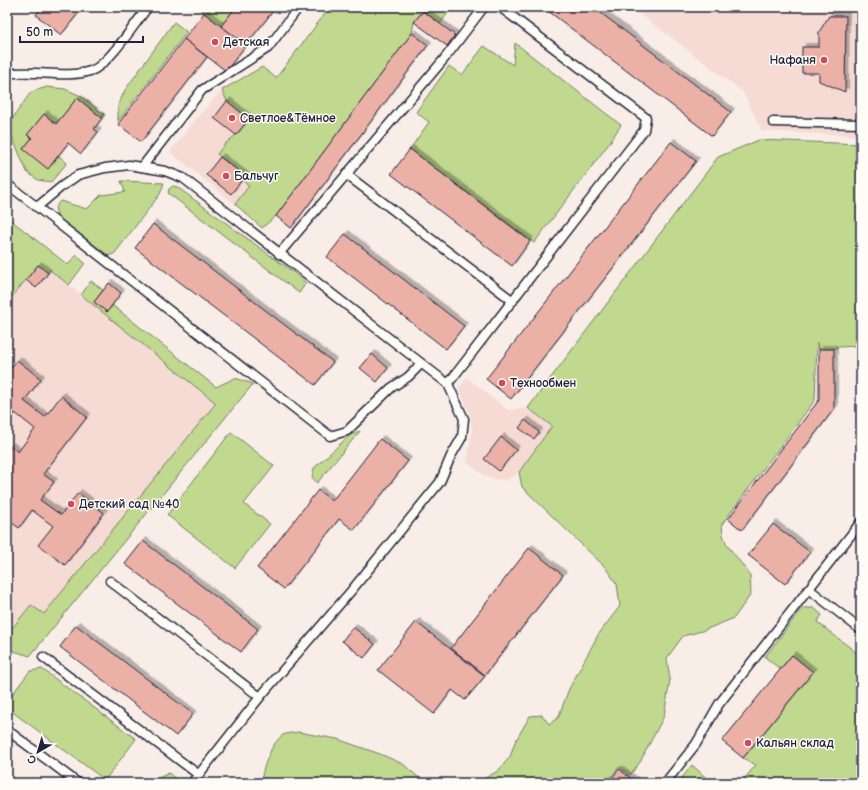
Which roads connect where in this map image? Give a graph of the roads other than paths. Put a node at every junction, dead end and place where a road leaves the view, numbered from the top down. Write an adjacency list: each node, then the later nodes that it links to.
1 (148, 7): 5 (lane)
2 (299, 7): 8 (lane)
3 (484, 7): 9 (lane)
4 (500, 7): 13 (lane)
5 (7, 74)
6 (773, 122): 7 (lane)
7 (861, 124)
8 (142, 167): 11 (lane); 12 (lane)
9 (347, 175): 12 (lane); 13 (lane)
10 (7, 184): 11 (lane)
11 (37, 207): 14 (lane)
12 (280, 254): 14 (lane)
13 (513, 301): 15 (lane)
14 (421, 364): 15 (lane)
15 (448, 384): 21 (lane)
16 (861, 522): 18 (lane)
17 (110, 581): 21 (lane)
18 (809, 589): 19 (lane); 26 (lane)
19 (861, 630)
20 (43, 657): 23 (lane)
21 (260, 697): 23 (lane)
22 (7, 730): 24 (lane)
23 (199, 775): 25 (lane)
24 (78, 783)
25 (192, 783)
26 (665, 783)

